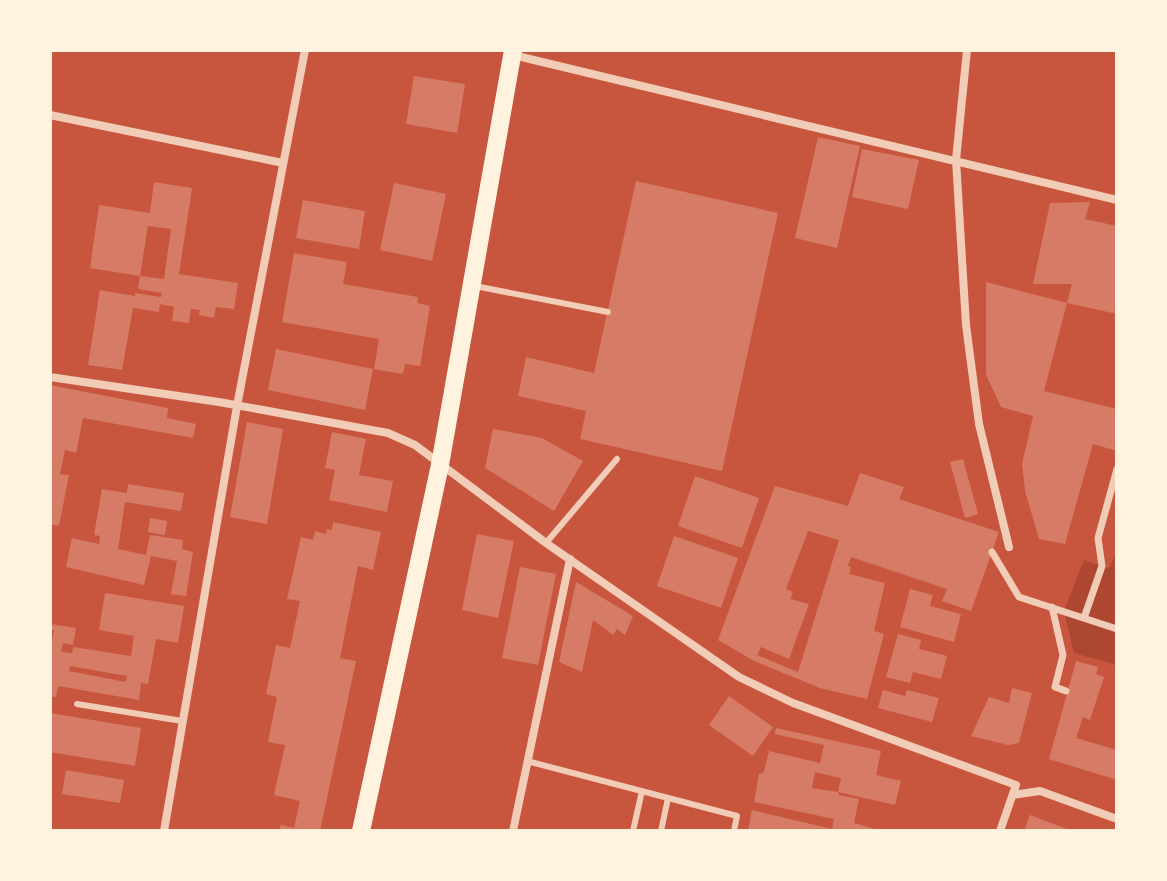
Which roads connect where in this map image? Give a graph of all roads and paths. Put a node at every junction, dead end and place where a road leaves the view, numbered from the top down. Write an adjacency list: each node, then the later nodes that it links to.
1 (305, 50): 6 (street)
2 (967, 50): 5 (street)
3 (513, 52): 5 (street); 8 (main road)
4 (50, 115): 6 (street)
5 (956, 160): 7 (street); 16 (street)
6 (283, 163): 11 (street)
7 (1117, 200)
8 (471, 285): 9 (lane); 13 (main road)
9 (608, 312)
10 (50, 377): 11 (street)
11 (237, 406): 13 (street); 24 (street)
12 (617, 459): 15 (lane)
13 (440, 465): 15 (street); 31 (main road)
14 (1117, 469): 20 (street)
15 (546, 543): 18 (street)
16 (1009, 547)
17 (992, 552): 19 (street)
18 (570, 559): 25 (street); 27 (street)
19 (1052, 607): 20 (street); 22 (street)
20 (1084, 618): 21 (street)
21 (1117, 629)
22 (1066, 691)
23 (77, 704): 24 (lane)
24 (182, 721): 30 (street)
25 (527, 761): 26 (lane); 32 (street)
26 (642, 791): 28 (lane); 33 (lane)
27 (1013, 795): 29 (street); 36 (street)
28 (668, 798): 34 (lane); 35 (lane)
29 (1117, 819)
30 (164, 831)
31 (361, 831)
32 (513, 831)
33 (633, 831)
34 (661, 831)
35 (734, 831)
36 (1000, 831)

